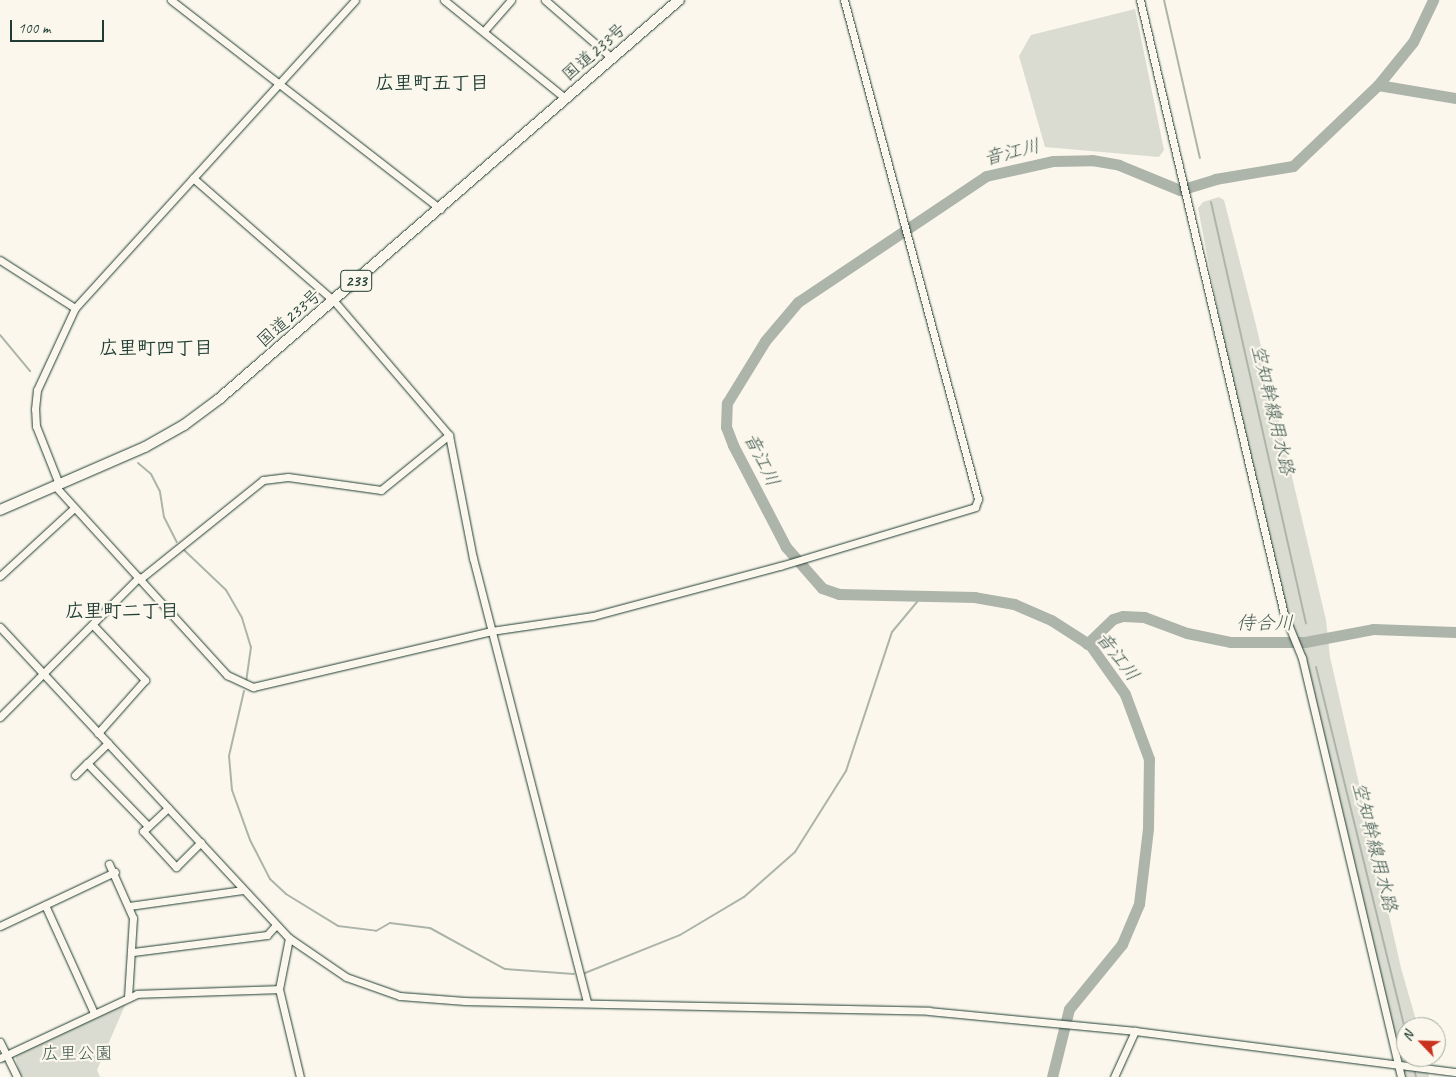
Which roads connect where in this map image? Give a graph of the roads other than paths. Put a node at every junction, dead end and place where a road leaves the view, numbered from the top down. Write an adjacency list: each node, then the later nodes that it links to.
1 (171, 0): 11 (street)
2 (355, 0): 11 (street)
3 (444, 0): 9 (street)
4 (511, 0): 9 (street)
5 (545, 0): 10 (street)
6 (679, 0): 10 (highway, 国道233号 / 233)
7 (844, 0): 26 (street)
8 (1140, 0): 51 (street)
9 (484, 31): 12 (street)
10 (612, 58): 12 (highway, 国道233号 / 233)
11 (280, 84): 13 (street); 14 (street)
12 (565, 98): 14 (highway, 国道233号 / 233)
13 (192, 178): 16 (street); 17 (street)
14 (440, 208): 16 (highway, 国道233号 / 233)
15 (0, 260): 17 (street)
16 (334, 301): 18 (street); 19 (highway, 国道233号 / 233)
17 (75, 308): 19 (street)
18 (449, 435): 23 (street); 26 (street)
19 (57, 485): 20 (street); 21 (highway, 国道233号 / 233)
20 (74, 508): 22 (street); 23 (street)
21 (0, 510)
22 (0, 576)
23 (140, 578): 24 (street); 26 (street)
24 (93, 625): 27 (street); 29 (street)
25 (0, 627): 27 (street)
26 (491, 631): 47 (street)
27 (45, 675): 28 (street); 29 (street)
28 (0, 717)
29 (98, 732): 30 (street)
30 (108, 743): 31 (street); 33 (street)
31 (87, 763): 32 (street); 34 (street)
32 (75, 775)
33 (168, 808): 34 (street); 35 (street)
34 (148, 826): 35 (street)
35 (201, 842): 38 (street)
36 (109, 864): 37 (street)
37 (115, 872): 39 (street); 40 (street)
38 (244, 890): 40 (street); 41 (street)
39 (45, 906): 42 (street); 48 (street)
40 (130, 906): 44 (street)
41 (276, 925): 43 (street); 44 (street)
42 (0, 926)
43 (290, 938): 45 (street); 47 (street)
44 (133, 952): 46 (street)
45 (278, 989): 46 (street); 57 (street)
46 (128, 998): 48 (street)
47 (587, 1003): 49 (street)
48 (94, 1013): 52 (street)
49 (1134, 1031): 53 (street); 58 (street)
50 (0, 1042): 52 (street)
51 (1396, 1044)
52 (3, 1057): 56 (street)
53 (1396, 1063)
54 (1419, 1067): 55 (street)
55 (1456, 1072)
56 (17, 1077)
57 (300, 1077)
58 (1114, 1077)

